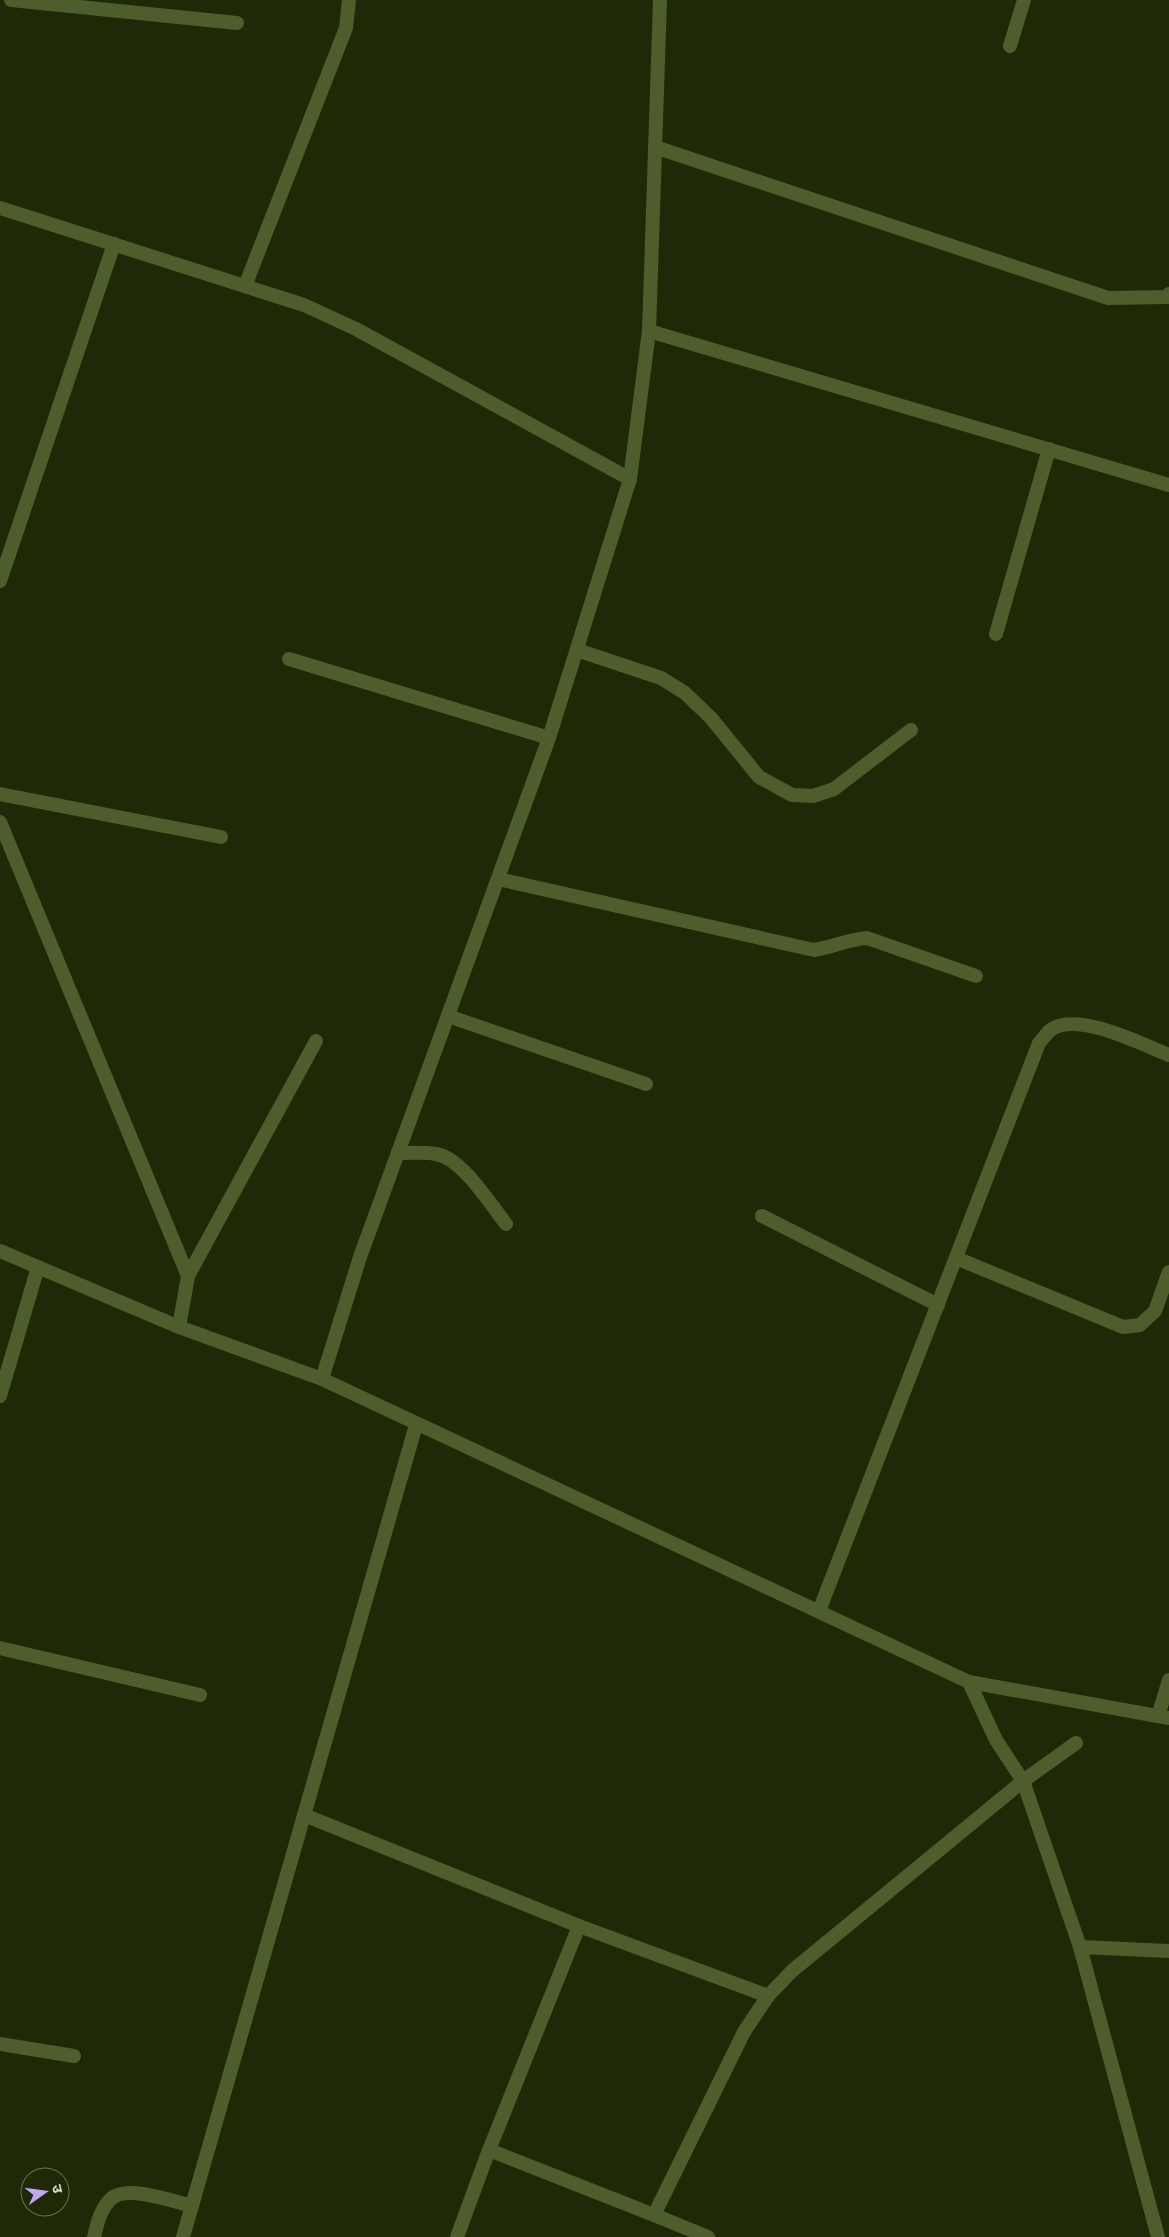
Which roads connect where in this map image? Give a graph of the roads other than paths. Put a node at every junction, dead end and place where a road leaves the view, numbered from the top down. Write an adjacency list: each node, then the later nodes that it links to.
1 (11, 0): 5 (street)
2 (349, 0): 10 (street)
3 (660, 0): 7 (street)
4 (1024, 0): 6 (street)
5 (237, 24)
6 (1010, 46)
7 (655, 147): 11 (street); 12 (street)
8 (0, 208): 9 (street)
9 (114, 244): 10 (street); 16 (street)
10 (245, 286): 14 (street)
11 (1169, 294)
12 (649, 332): 13 (street); 14 (street)
13 (1049, 449): 15 (street); 17 (street)
14 (630, 479): 18 (street)
15 (1169, 485)
16 (0, 582)
17 (996, 634)
18 (577, 650): 20 (street); 21 (street)
19 (289, 659): 21 (street)
20 (911, 730)
21 (549, 738): 25 (street)
22 (0, 794): 24 (street)
23 (0, 822): 38 (street)
24 (221, 837)
25 (498, 878): 26 (street); 27 (street)
26 (976, 976)
27 (448, 1016): 30 (street); 31 (street)
28 (316, 1041): 38 (street)
29 (1169, 1055): 35 (street)
30 (646, 1084)
31 (398, 1153): 33 (street); 41 (street)
32 (762, 1216): 39 (street)
33 (506, 1224)
34 (0, 1251): 36 (street)
35 (956, 1258): 37 (street); 39 (street)
36 (38, 1267): 40 (street); 42 (street)
37 (1169, 1272)
38 (188, 1276): 40 (street)
39 (938, 1305): 44 (street)
40 (180, 1327): 41 (street)
41 (322, 1379): 43 (street)
42 (0, 1396)
43 (416, 1425): 44 (street); 52 (street)
44 (819, 1612): 47 (street)
45 (0, 1648): 48 (street)
46 (1169, 1680): 49 (street)
47 (969, 1682): 49 (street); 51 (street)
48 (200, 1695)
49 (1163, 1717)
50 (1076, 1743): 51 (street)
51 (1023, 1781): 54 (street); 56 (street)
52 (304, 1815): 53 (street); 60 (street)
53 (579, 1926): 56 (street); 59 (street)
54 (1080, 1947): 55 (street); 66 (street)
55 (1169, 1951)
56 (768, 1996): 61 (street)
57 (0, 2044): 58 (street)
58 (74, 2056)
59 (489, 2150): 61 (street); 64 (street)
60 (192, 2206): 62 (street); 63 (street)
61 (654, 2215): 65 (street)
62 (94, 2237)
63 (183, 2237)
64 (457, 2237)
65 (708, 2237)
66 (1158, 2237)

